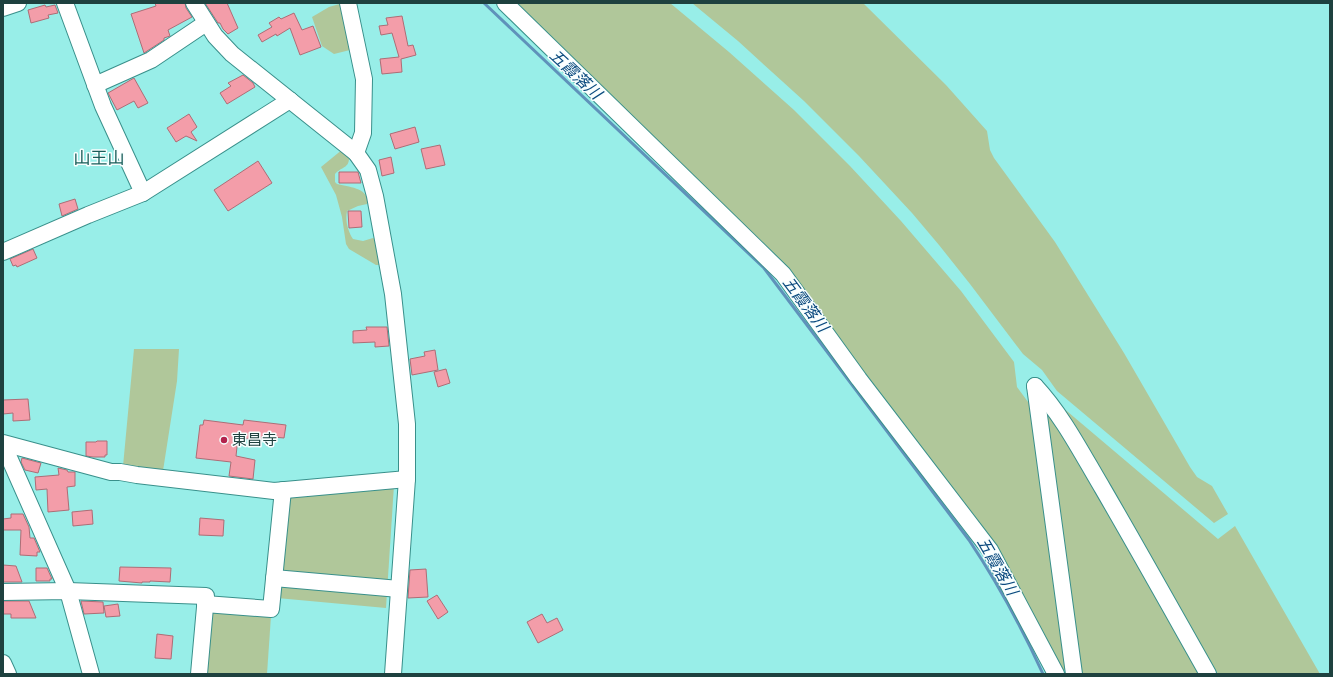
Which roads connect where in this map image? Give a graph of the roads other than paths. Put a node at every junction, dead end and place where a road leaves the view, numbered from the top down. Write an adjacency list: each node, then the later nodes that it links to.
1 (18, 3): 6 (street)
2 (65, 3): 8 (street)
3 (194, 3): 7 (street)
4 (348, 3): 10 (street)
5 (504, 3): 26 (street)
6 (3, 8)
7 (206, 23): 8 (street); 9 (street)
8 (95, 85): 11 (street)
9 (290, 100): 10 (street); 11 (street)
10 (356, 153): 14 (street)
11 (143, 193): 12 (street)
12 (3, 252)
13 (3, 443): 15 (street); 18 (street)
14 (407, 479): 15 (street); 17 (street)
15 (283, 490): 16 (street)
16 (274, 578): 17 (street); 20 (street)
17 (399, 589): 25 (street)
18 (68, 591): 19 (street); 20 (street); 23 (street)
19 (3, 592)
20 (206, 600): 24 (street)
21 (3, 663): 22 (street)
22 (8, 674)
23 (91, 674)
24 (199, 674)
25 (393, 674)
26 (1056, 674)
27 (1074, 674): 28 (street)
28 (1208, 674)

